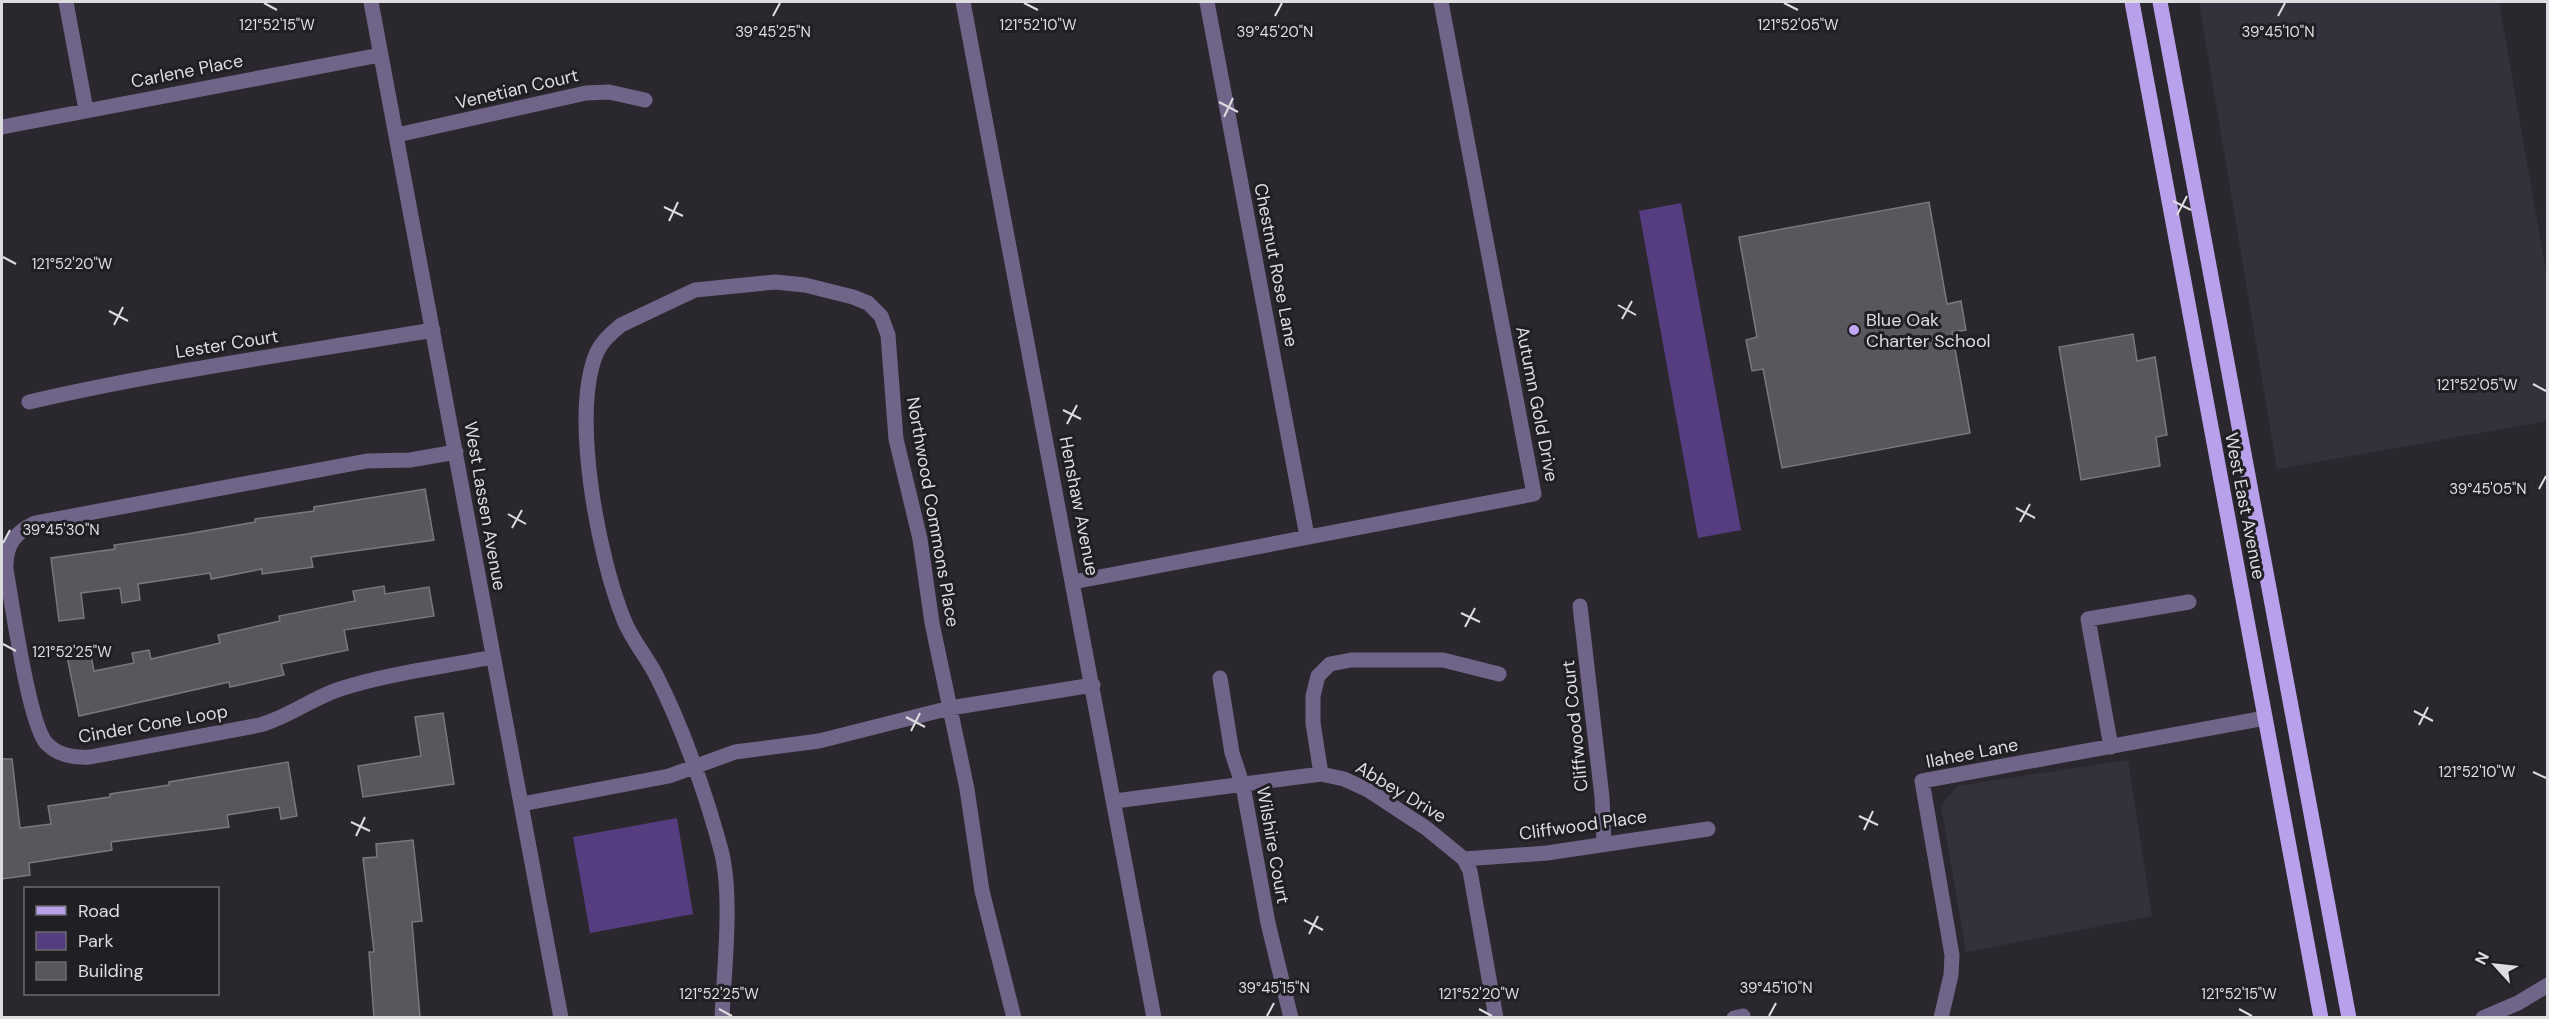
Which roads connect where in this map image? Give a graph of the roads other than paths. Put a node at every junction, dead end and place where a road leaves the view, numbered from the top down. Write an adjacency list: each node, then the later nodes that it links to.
1 (66, 2): 10 (street)
2 (371, 2): 8 (street, West Lassen Avenue)
3 (963, 2): 17 (street, Henshaw Avenue)
4 (1207, 2): 16 (street, Chestnut Rose Lane)
5 (1441, 2): 16 (street, Autumn Gold Drive)
6 (2132, 2): 25 (main road, West East Avenue)
7 (2160, 2): 44 (main road, West East Avenue)
8 (380, 55): 10 (street, Carlene Place); 12 (street, West Lassen Avenue)
9 (645, 100): 12 (street, Venetian Court)
10 (86, 110): 11 (street, Carlene Place)
11 (2, 127)
12 (397, 135): 13 (street, West Lassen Avenue)
13 (433, 330): 14 (street, Lester Court); 15 (street, West Lassen Avenue)
14 (29, 402)
15 (456, 452): 20 (street, West Lassen Avenue); 20 (street, Cinder Cone Loop)
16 (1308, 536): 17 (street, Autumn Gold Drive)
17 (1073, 582): 23 (street, Henshaw Avenue)
18 (2189, 602): 26 (street)
19 (1580, 606): 33 (street, Cliffwood Court)
20 (493, 657): 31 (street, West Lassen Avenue)
21 (1499, 674): 28 (street)
22 (1220, 678): 29 (street, Wilshire Court)
23 (1093, 685): 24 (street); 30 (street, Henshaw Avenue)
24 (950, 708): 27 (street); 27 (street, Northwood Commons Place); 38 (street, Northwood Commons Place)
25 (2265, 718): 26 (street, Ilahee Lane); 43 (main road, West East Avenue)
26 (2111, 747): 42 (street, Ilahee Lane)
27 (694, 768): 31 (street); 37 (street, Northwood Commons Place)
28 (1321, 774): 29 (street, Abbey Drive); 34 (street, Abbey Drive)
29 (1243, 786): 30 (street, Abbey Drive); 40 (street, Wilshire Court)
30 (1114, 801): 39 (street, Henshaw Avenue)
31 (522, 804): 36 (street, West Lassen Avenue)
32 (1708, 829): 33 (street, Cliffwood Place)
33 (1604, 843): 34 (street, Cliffwood Place)
34 (1464, 859): 41 (street)
35 (2547, 985): 45 (street)
36 (561, 1017)
37 (722, 1017)
38 (1014, 1017)
39 (1154, 1017)
40 (1291, 1017)
41 (1496, 1017)
42 (1941, 1017)
43 (2321, 1017)
44 (2349, 1017)
45 (2483, 1017)

